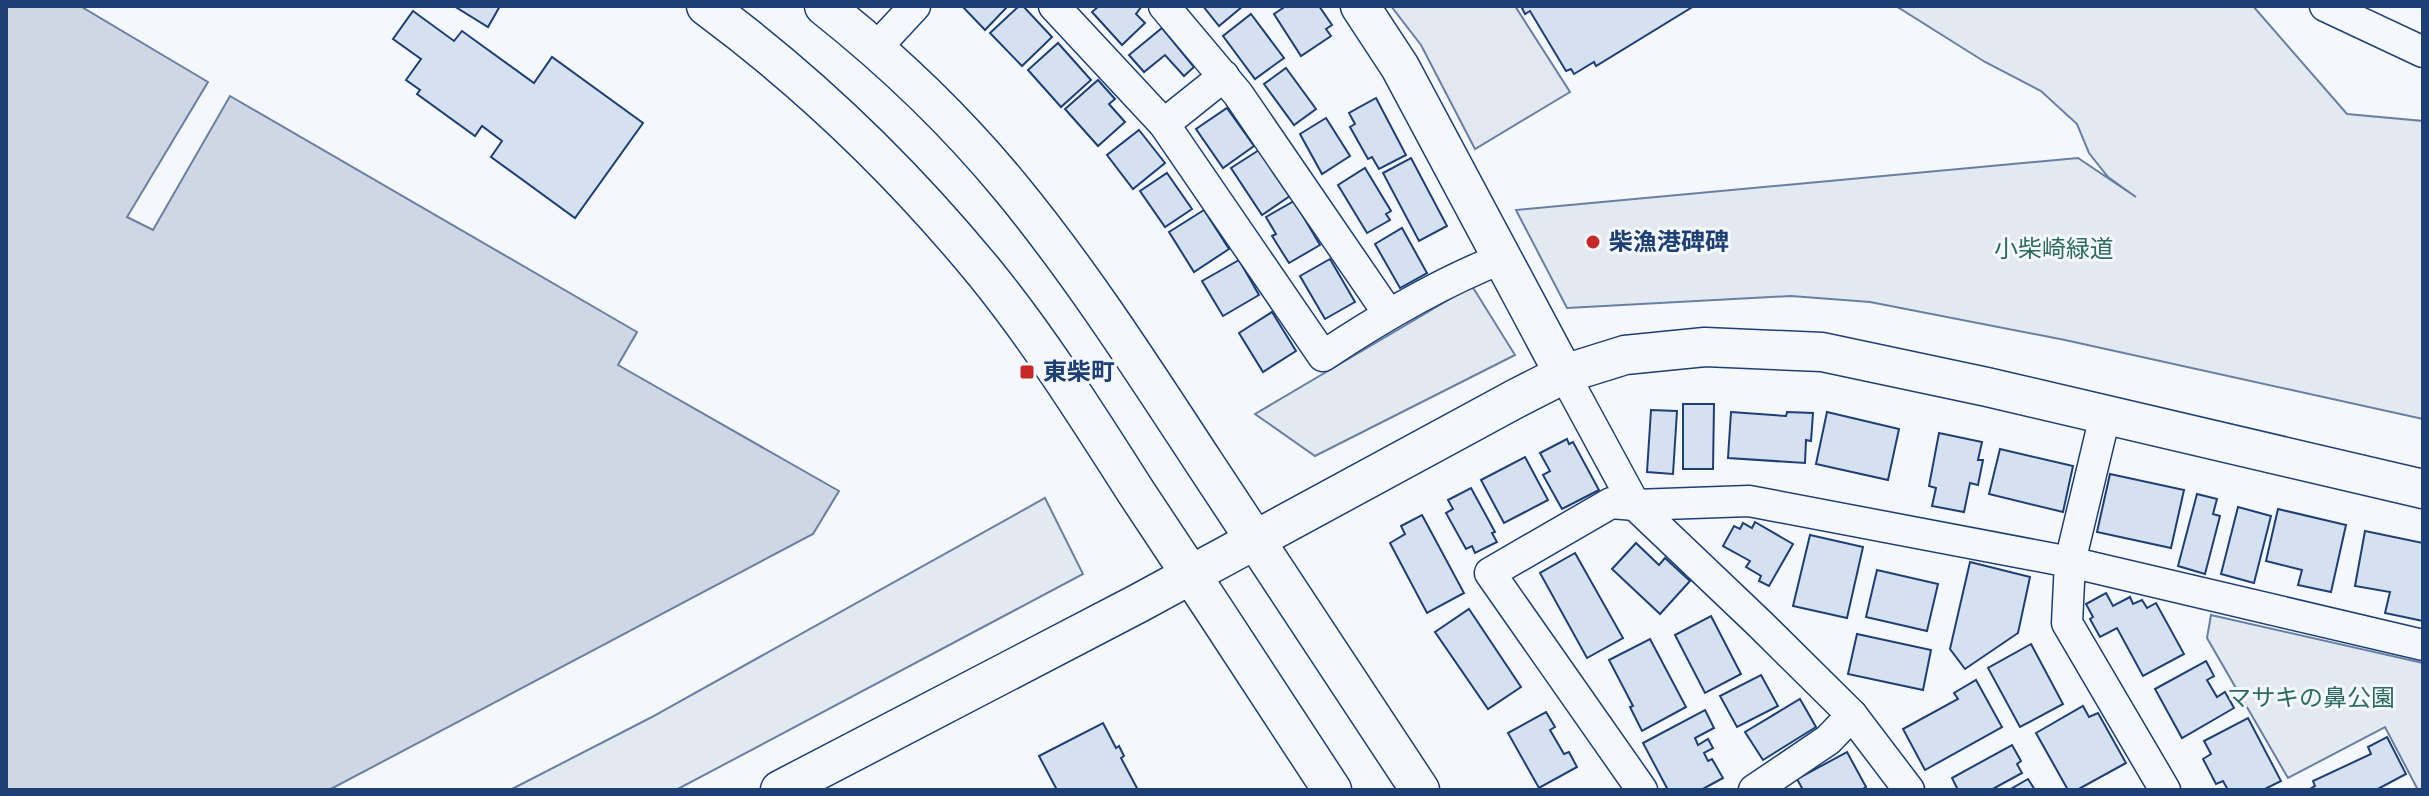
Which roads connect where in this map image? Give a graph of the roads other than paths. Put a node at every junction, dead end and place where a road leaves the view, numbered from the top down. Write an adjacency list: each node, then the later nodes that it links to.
1 (706, 6): 20 (street)
2 (824, 6): 8 (street)
3 (915, 6): 8 (street)
4 (1054, 6): 11 (street)
5 (1164, 6): 10 (street)
6 (1360, 6): 12 (street)
7 (2325, 6): 9 (street)
8 (876, 48): 18 (street)
9 (2423, 52)
10 (1224, 76): 11 (street); 13 (street)
11 (1164, 124): 13 (street)
12 (1503, 258): 13 (street); 14 (street)
13 (1388, 313)
14 (1564, 374): 15 (street); 17 (street); 18 (street)
15 (2105, 416): 16 (street); 19 (street)
16 (2423, 489)
17 (1635, 505): 19 (street); 22 (street); 26 (street)
18 (1255, 540): 20 (street); 25 (street)
19 (2070, 562): 21 (street); 29 (street)
20 (1191, 575): 23 (street); 24 (street)
21 (2423, 645)
22 (1852, 715): 27 (street); 28 (street)
23 (780, 790)
24 (1332, 790)
25 (1420, 790)
26 (1642, 790)
27 (1754, 790)
28 (1909, 790)
29 (2165, 790)

